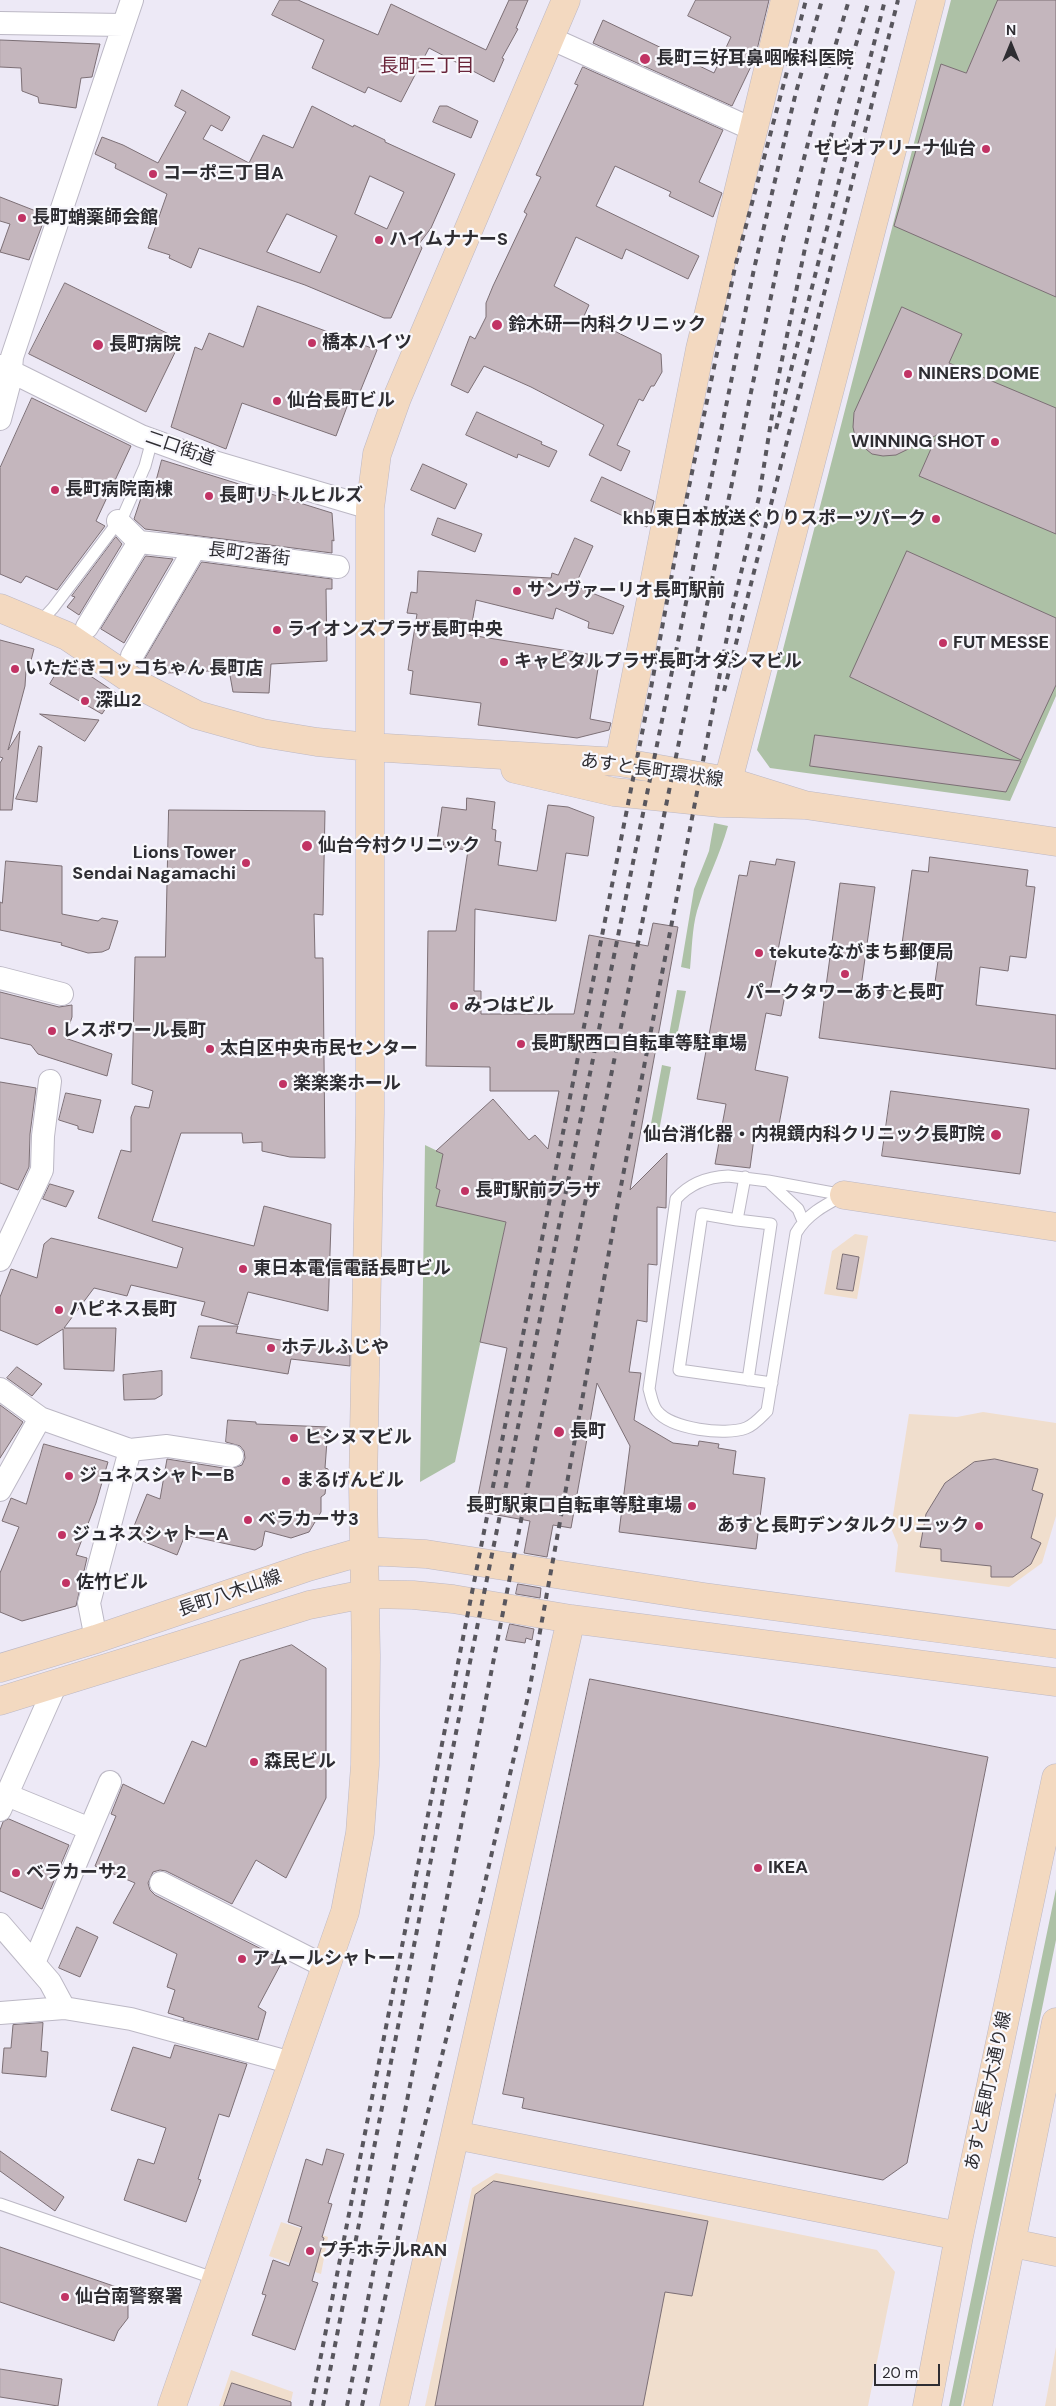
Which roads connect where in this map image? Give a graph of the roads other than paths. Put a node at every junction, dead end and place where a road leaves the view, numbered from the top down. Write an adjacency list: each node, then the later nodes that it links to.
1 (132, 0): 6 (street)
2 (566, 0): 7 (street)
3 (785, 0): 8 (street)
4 (931, 0): 24 (street)
5 (0, 23): 6 (street)
6 (123, 26): 9 (street)
7 (550, 38): 8 (street); 12 (street)
8 (752, 129): 23 (street)
9 (5, 368): 10 (street); 11 (street, 二口街道)
10 (0, 419)
11 (152, 440): 12 (street, 二口街道); 13 (lane)
12 (370, 508): 21 (street)
13 (118, 522): 14 (street); 18 (lane)
14 (139, 542): 15 (street); 19 (street)
15 (196, 548): 16 (street, 長町2番街); 20 (street, 長町2番街)
16 (338, 567)
17 (0, 608): 18 (street, あすと長町環状線)
18 (38, 624): 21 (street, あすと長町環状線)
19 (86, 626)
20 (132, 656)
21 (370, 747): 22 (street, あすと長町環状線); 43 (street)
22 (436, 751): 23 (street, あすと長町環状線); 24 (street, あすと長町環状線)
23 (619, 762): 24 (street, あすと長町環状線)
24 (724, 792): 25 (street, あすと長町環状線)
25 (1056, 842)
26 (0, 978): 27 (street)
27 (62, 994)
28 (50, 1081): 35 (street)
29 (745, 1177): 30 (lane); 32 (lane); 37 (lane)
30 (768, 1181): 31 (lane); 33 (lane)
31 (844, 1195): 33 (lane); 34 (street)
32 (738, 1220): 36 (lane); 36 (lane)
33 (803, 1221): 37 (lane)
34 (1056, 1228)
35 (0, 1260)
36 (748, 1380): 37 (lane)
37 (772, 1383)
38 (0, 1389): 39 (street)
39 (40, 1418): 40 (street); 42 (street)
40 (130, 1450): 41 (street); 46 (street)
41 (232, 1456)
42 (0, 1490)
43 (364, 1551): 44 (street); 46 (street, 長町八木山線); 47 (street, 長町八木山線)
44 (365, 1594): 45 (street); 50 (street); 59 (street)
45 (570, 1618): 49 (street); 64 (street)
46 (96, 1639): 48 (street, 長町八木山線)
47 (1056, 1644)
48 (0, 1668)
49 (1056, 1682)
50 (56, 1684): 51 (street); 54 (street)
51 (0, 1701)
52 (1056, 1778): 66 (street, あすと長町大通り線)
53 (110, 1782): 55 (street)
54 (3, 1803): 55 (street)
55 (90, 1829): 58 (street)
56 (161, 1883): 59 (street)
57 (0, 1924): 58 (street)
58 (34, 1964): 60 (street)
59 (326, 1967): 63 (street)
60 (64, 2008): 61 (street); 63 (street)
61 (0, 2014)
62 (1056, 2022): 67 (street)
63 (292, 2063): 69 (street)
64 (455, 2135): 66 (street); 71 (street)
65 (0, 2204): 69 (lane)
66 (959, 2236): 72 (street, あすと長町大通り線)
67 (1012, 2243): 68 (street); 73 (street)
68 (1056, 2252)
69 (216, 2279): 70 (street)
70 (172, 2406)
71 (394, 2406)
72 (927, 2406)
73 (978, 2406)

